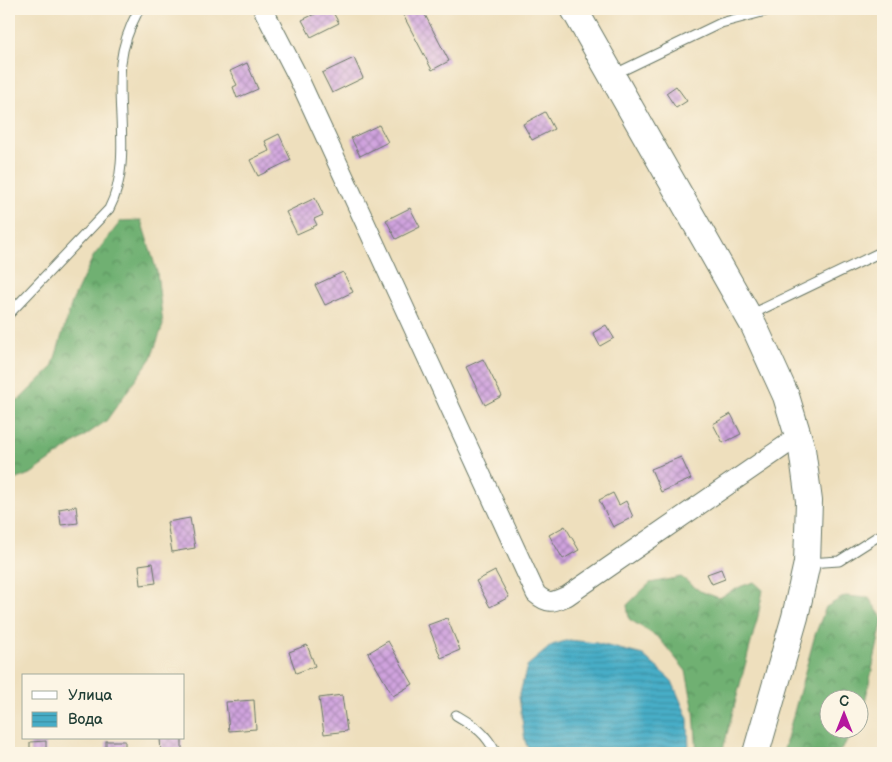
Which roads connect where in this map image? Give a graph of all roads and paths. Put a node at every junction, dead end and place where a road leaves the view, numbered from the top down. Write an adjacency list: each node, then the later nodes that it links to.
1 (139, 9): 7 (lane)
2 (263, 9): 9 (street)
3 (574, 9): 5 (street)
4 (773, 9): 5 (lane)
5 (612, 75): 8 (street)
6 (883, 251): 8 (lane)
7 (9, 314)
8 (748, 316): 9 (street)
9 (798, 436): 11 (street)
10 (883, 534): 11 (lane)
11 (807, 563): 14 (street)
12 (456, 715): 13 (lane)
13 (496, 753)
14 (756, 753)

